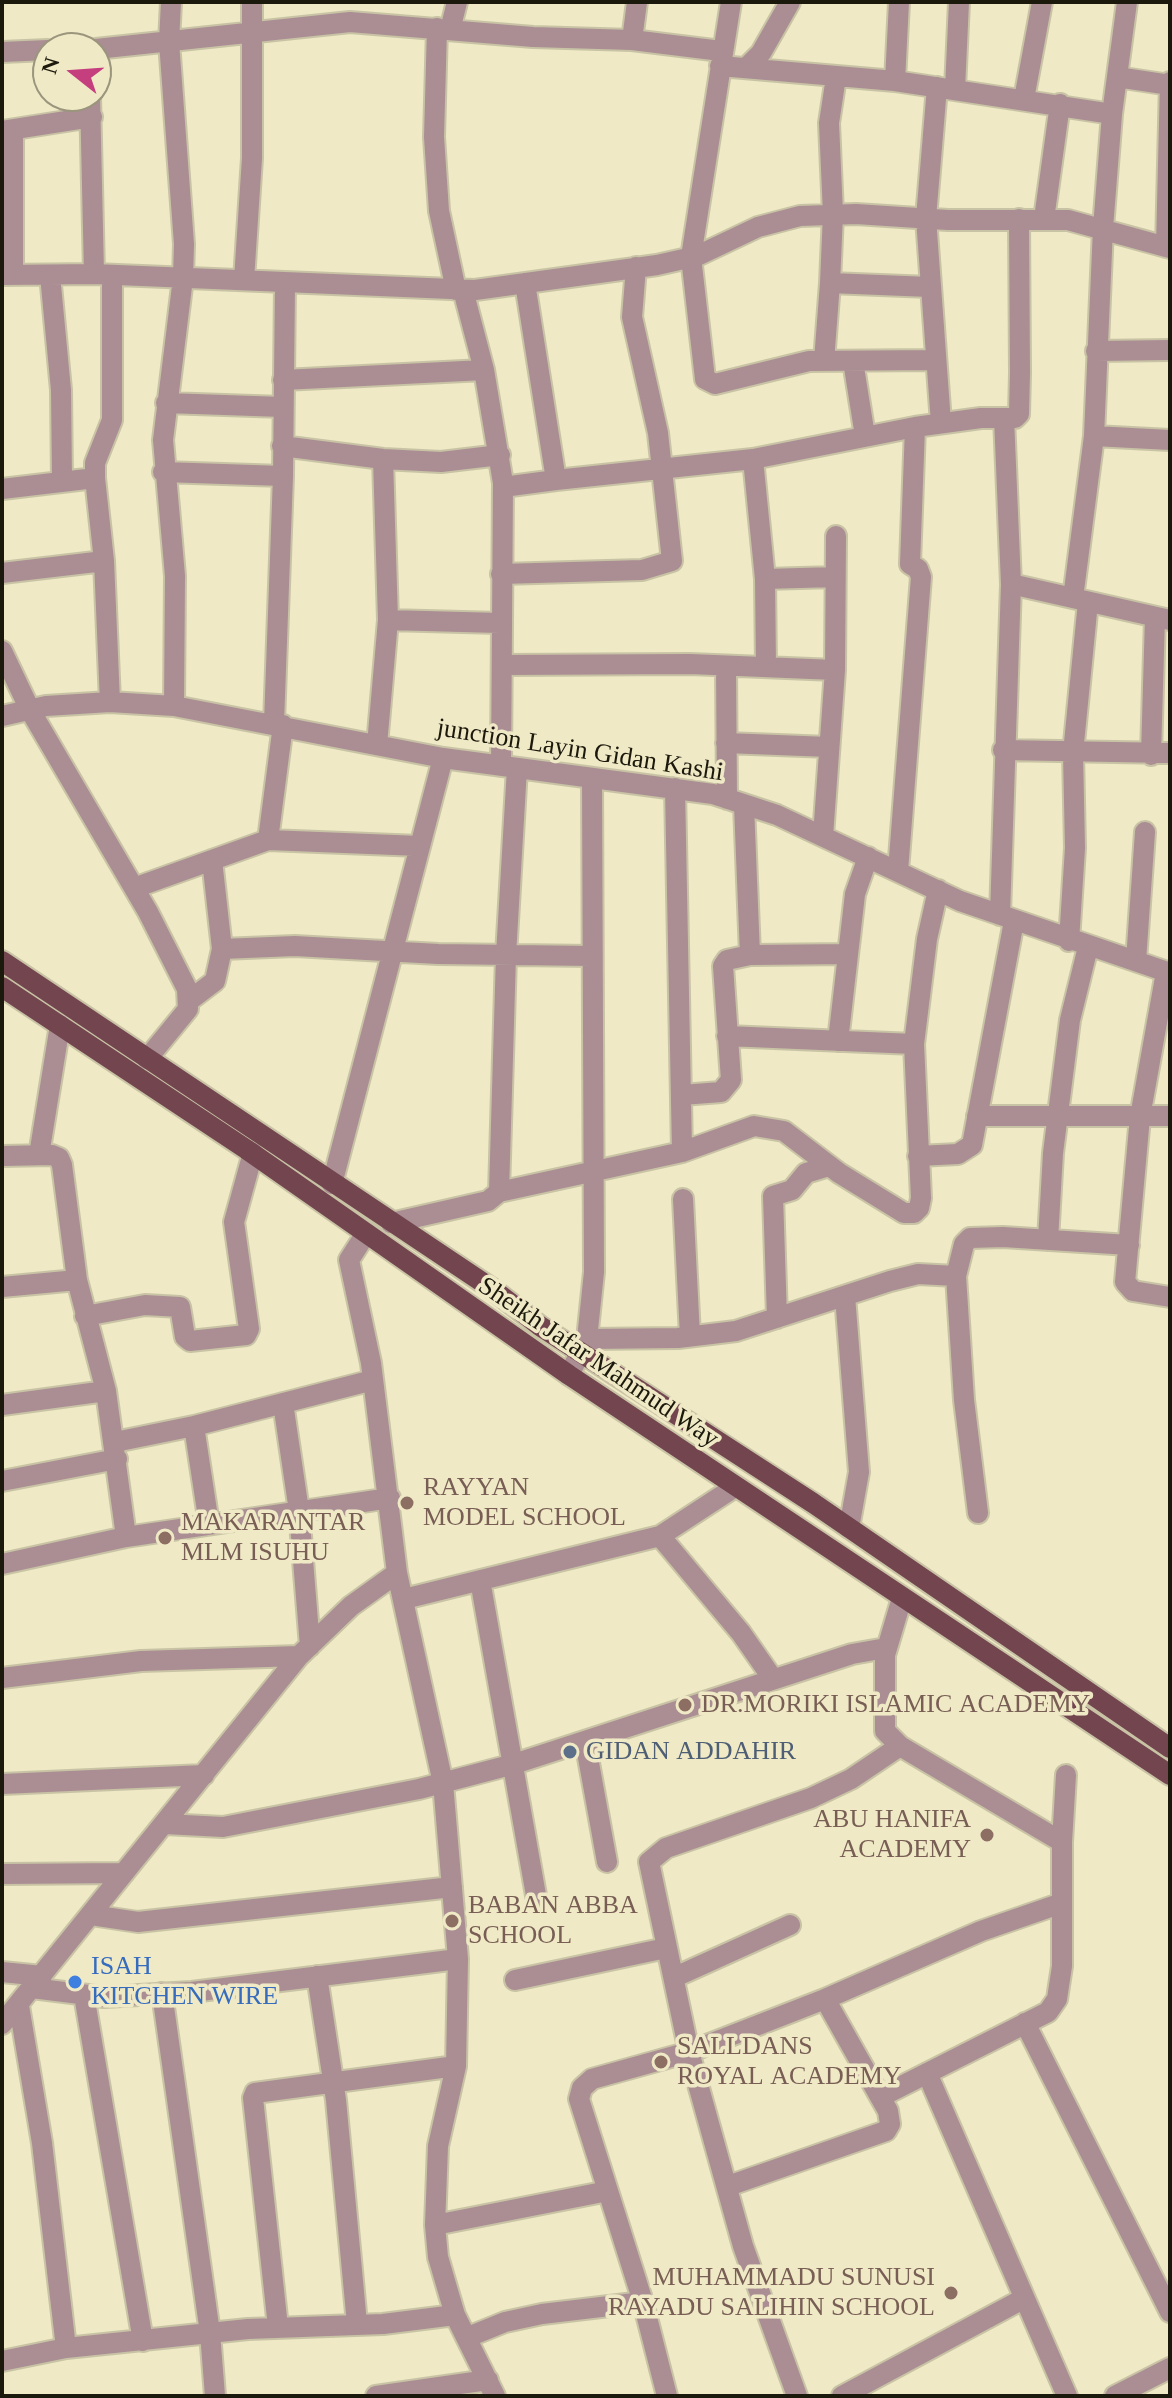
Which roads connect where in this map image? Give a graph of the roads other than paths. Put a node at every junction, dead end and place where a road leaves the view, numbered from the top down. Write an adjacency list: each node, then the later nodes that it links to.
1 (171, 2): 14 (street)
2 (252, 2): 12 (street)
3 (457, 2): 11 (street)
4 (637, 2): 13 (street)
5 (731, 2): 18 (street)
6 (790, 2): 19 (street)
7 (899, 2): 22 (street)
8 (959, 2): 24 (street)
9 (1042, 2): 25 (street)
10 (1127, 2): 21 (street)
11 (443, 29): 12 (street); 13 (street); 48 (street)
12 (253, 33): 14 (street); 43 (street)
13 (632, 40): 18 (street)
14 (169, 42): 15 (street); 42 (street)
15 (112, 47)
16 (32, 51): 17 (street)
17 (2, 52)
18 (720, 58): 19 (street); 37 (street)
19 (746, 68): 20 (street)
20 (836, 77): 22 (street); 31 (street)
21 (1117, 77): 23 (street); 29 (street)
22 (895, 81): 24 (street)
23 (1170, 84): 36 (street)
24 (946, 88): 25 (street); 32 (street)
25 (1024, 99): 26 (street)
26 (1060, 104): 29 (street); 34 (street)
27 (70, 112): 30 (street)
28 (91, 112): 40 (street)
29 (1112, 114): 35 (street)
30 (8, 130): 39 (street)
31 (833, 214): 32 (street); 37 (street); 46 (street)
32 (926, 218): 33 (street); 47 (street)
33 (1019, 219): 34 (street); 58 (street)
34 (1044, 219): 35 (street)
35 (1103, 228): 36 (street); 50 (street)
36 (1168, 248)
37 (691, 257): 38 (street); 52 (street)
38 (636, 267): 45 (street); 68 (street)
39 (7, 274): 41 (street)
40 (103, 274): 41 (street); 42 (street); 71 (street)
41 (50, 275): 73 (street)
42 (183, 278): 43 (street); 56 (street)
43 (244, 280): 44 (street)
44 (285, 283): 48 (street); 55 (street)
45 (525, 283): 48 (street); 72 (street)
46 (830, 283): 47 (street); 52 (street)
47 (930, 287): 51 (street)
48 (460, 290): 54 (street)
49 (1170, 350): 50 (street)
50 (1096, 351): 62 (street)
51 (933, 360): 53 (street); 59 (street)
52 (824, 361): 53 (street)
53 (853, 361): 61 (street)
54 (484, 370): 55 (street); 65 (street)
55 (283, 380): 57 (street)
56 (166, 403): 57 (street); 69 (street)
57 (283, 407): 64 (street)
58 (1004, 418): 59 (street); 82 (street)
59 (941, 423): 60 (street)
60 (915, 427): 61 (street); 114 (street)
61 (865, 436): 67 (street)
62 (1094, 436): 63 (street); 83 (street)
63 (1170, 440)
64 (282, 446): 66 (street); 70 (street)
65 (500, 455): 66 (street); 74 (street)
66 (383, 459): 85 (street)
67 (753, 459): 68 (street); 81 (street)
68 (660, 471): 72 (street); 79 (street)
69 (163, 472): 70 (street); 93 (street)
70 (283, 476): 96 (street)
71 (95, 478): 73 (street); 77 (street)
72 (556, 480): 74 (street)
73 (62, 481): 75 (street)
74 (503, 487): 79 (street)
75 (2, 489)
76 (836, 536): 80 (street)
77 (104, 561): 78 (street); 92 (street)
78 (2, 573)
79 (501, 574): 86 (street)
80 (835, 577): 81 (street); 91 (street)
81 (765, 579): 90 (street)
82 (1011, 584): 83 (street); 100 (street)
83 (1080, 600): 84 (street); 101 (street)
84 (1162, 619): 102 (street)
85 (388, 620): 86 (street); 98 (street)
86 (500, 623): 88 (street)
87 (2, 651): 94 (street)
88 (502, 665): 89 (street); 104 (street)
89 (726, 666): 90 (street); 97 (street)
90 (766, 667): 91 (street)
91 (835, 670): 99 (street)
92 (110, 702): 93 (street, junction Layin Gidan Kashi); 94 (street, junction Layin Gidan Kashi)
93 (174, 706): 96 (street, junction Layin Gidan Kashi)
94 (30, 710): 95 (street, junction Layin Gidan Kashi); 115 (street)
95 (2, 716)
96 (278, 724): 98 (street, junction Layin Gidan Kashi); 110 (street)
97 (726, 743): 99 (street); 107 (street)
98 (377, 745): 103 (street, junction Layin Gidan Kashi)
99 (829, 747): 109 (street)
100 (1003, 750): 101 (street); 117 (street)
101 (1073, 753): 102 (street); 118 (street)
102 (1161, 754)
103 (443, 758): 104 (street, junction Layin Gidan Kashi); 111 (street)
104 (509, 767): 105 (street, junction Layin Gidan Kashi); 122 (street)
105 (592, 778): 106 (street, junction Layin Gidan Kashi); 124 (street)
106 (675, 788): 107 (street, junction Layin Gidan Kashi); 135 (street)
107 (735, 802): 109 (street, junction Layin Gidan Kashi); 123 (street)
108 (1145, 832): 126 (street)
109 (823, 836): 112 (street, junction Layin Gidan Kashi)
110 (268, 840): 111 (street); 113 (street)
111 (420, 846): 120 (street)
112 (868, 857): 114 (street, junction Layin Gidan Kashi); 121 (street)
113 (212, 860): 115 (street); 119 (street)
114 (898, 871): 116 (street, junction Layin Gidan Kashi)
115 (134, 888): 129 (street)
116 (938, 890): 117 (street, junction Layin Gidan Kashi); 133 (street)
117 (1007, 918): 118 (street, junction Layin Gidan Kashi); 136 (street)
118 (1079, 944): 126 (street, junction Layin Gidan Kashi); 139 (street)
119 (222, 949): 120 (street); 129 (street)
120 (392, 950): 122 (street); 147 (street)
121 (848, 954): 123 (street); 132 (street)
122 (506, 955): 124 (street); 148 (street)
123 (750, 955): 131 (street)
124 (592, 956): 146 (street)
125 (2, 961): 134 (main road, Sheikh Jafar Mahmud Way)
126 (1136, 961): 127 (street, junction Layin Gidan Kashi)
127 (1168, 972): 138 (street)
128 (2, 987): 130 (main road, Sheikh Jafar Mahmud Way)
129 (190, 1000): 134 (street)
130 (60, 1025): 141 (main road, Sheikh Jafar Mahmud Way); 142 (street)
131 (727, 1036): 132 (street); 135 (street)
132 (838, 1041): 133 (street)
133 (914, 1044): 144 (street)
134 (147, 1059): 147 (main road, Sheikh Jafar Mahmud Way)
135 (682, 1095): 140 (street)
136 (977, 1116): 139 (street); 144 (street)
137 (1170, 1116): 138 (street)
138 (1140, 1117): 139 (street); 153 (street)
139 (1058, 1118): 152 (street)
140 (682, 1152): 145 (street); 146 (street)
141 (253, 1153): 151 (main road, Sheikh Jafar Mahmud Way); 159 (street)
142 (39, 1155): 143 (street); 155 (street)
143 (2, 1156)
144 (918, 1156): 145 (street)
145 (829, 1166): 160 (street)
146 (594, 1171): 148 (street); 162 (street)
147 (332, 1184): 150 (main road, Sheikh Jafar Mahmud Way)
148 (499, 1192): 150 (street)
149 (683, 1199): 161 (street)
150 (391, 1223): 162 (main road, Sheikh Jafar Mahmud Way)
151 (365, 1235): 163 (main road, Sheikh Jafar Mahmud Way); 164 (street)
152 (1048, 1240): 153 (street); 154 (street)
153 (1129, 1245): 158 (street)
154 (956, 1276): 157 (street); 174 (street)
155 (77, 1280): 156 (street); 159 (street)
156 (2, 1287)
157 (845, 1296): 160 (street); 176 (street)
158 (1170, 1297)
159 (85, 1316): 165 (street)
160 (777, 1318): 161 (street)
161 (690, 1336): 162 (street)
162 (585, 1345): 163 (street); 176 (main road, Sheikh Jafar Mahmud Way)
163 (569, 1375): 171 (main road, Sheikh Jafar Mahmud Way)
164 (373, 1380): 166 (street); 172 (street)
165 (106, 1391): 167 (street); 169 (street)
166 (283, 1403): 168 (street); 173 (street)
167 (2, 1405)
168 (194, 1426): 169 (street); 175 (street)
169 (116, 1450): 170 (street); 178 (street)
170 (2, 1481)
171 (735, 1487): 177 (street); 182 (main road, Sheikh Jafar Mahmud Way)
172 (390, 1498): 173 (street); 180 (street)
173 (299, 1511): 175 (street); 185 (street)
174 (978, 1513)
175 (209, 1524): 178 (street)
176 (849, 1528): 190 (main road, Sheikh Jafar Mahmud Way)
177 (660, 1536): 181 (street); 187 (street)
178 (126, 1537): 179 (street)
179 (2, 1564)
180 (397, 1573): 183 (street); 185 (street)
181 (480, 1580): 183 (street); 191 (street)
182 (902, 1598): 184 (street); 194 (main road, Sheikh Jafar Mahmud Way)
183 (404, 1599): 195 (street)
184 (886, 1648): 187 (street); 189 (street)
185 (304, 1651): 186 (street); 192 (street)
186 (2, 1678)
187 (773, 1679): 188 (street)
188 (585, 1741): 191 (street); 199 (street)
189 (900, 1746): 198 (street); 207 (street)
190 (1170, 1748)
191 (514, 1764): 195 (street); 203 (street)
192 (204, 1775): 196 (street); 197 (street)
193 (1066, 1775): 198 (street)
194 (1170, 1775)
195 (443, 1783): 197 (street); 202 (street)
196 (2, 1784)
197 (165, 1824): 200 (street)
198 (1062, 1842): 204 (street)
199 (607, 1862)
200 (124, 1873): 201 (street); 205 (street)
201 (2, 1874)
202 (452, 1887): 205 (street); 208 (street)
203 (537, 1901)
204 (1062, 1903): 216 (street); 218 (street)
205 (91, 1915): 213 (street)
206 (790, 1925): 211 (street)
207 (666, 1948): 211 (street); 212 (street)
208 (458, 1959): 210 (street); 221 (street)
209 (2, 1972): 213 (street)
210 (317, 1976): 214 (street); 223 (street)
211 (675, 1977): 220 (street)
212 (515, 1980)
213 (37, 1982): 215 (street); 217 (street)
214 (162, 1993): 215 (street); 234 (street)
215 (84, 1995): 236 (street)
216 (825, 1999): 220 (street); 224 (street)
217 (19, 2006): 219 (street); 237 (street)
218 (1025, 2023): 222 (street); 230 (street)
219 (2, 2024)
220 (689, 2052): 225 (street); 226 (street)
221 (456, 2066): 223 (street); 227 (street)
222 (927, 2073): 224 (street); 228 (street)
223 (334, 2082): 232 (street); 233 (street)
224 (880, 2097): 225 (street)
225 (728, 2186): 244 (street)
226 (608, 2191): 227 (street); 229 (street)
227 (435, 2225): 231 (street)
228 (1023, 2299): 245 (street); 246 (street)
229 (643, 2302): 235 (street); 243 (street)
230 (1170, 2312)
231 (455, 2315): 232 (street); 235 (street)
232 (357, 2324): 233 (street)
233 (278, 2327): 234 (street)
234 (210, 2333): 236 (street); 241 (street)
235 (468, 2337): 240 (street)
236 (143, 2341): 237 (street)
237 (66, 2348): 238 (street)
238 (2, 2361)
239 (1170, 2368): 247 (street)
240 (492, 2388): 242 (street)
241 (215, 2396)
242 (376, 2396)
243 (667, 2396)
244 (797, 2396)
245 (842, 2396)
246 (1067, 2396)
247 (1115, 2396)

